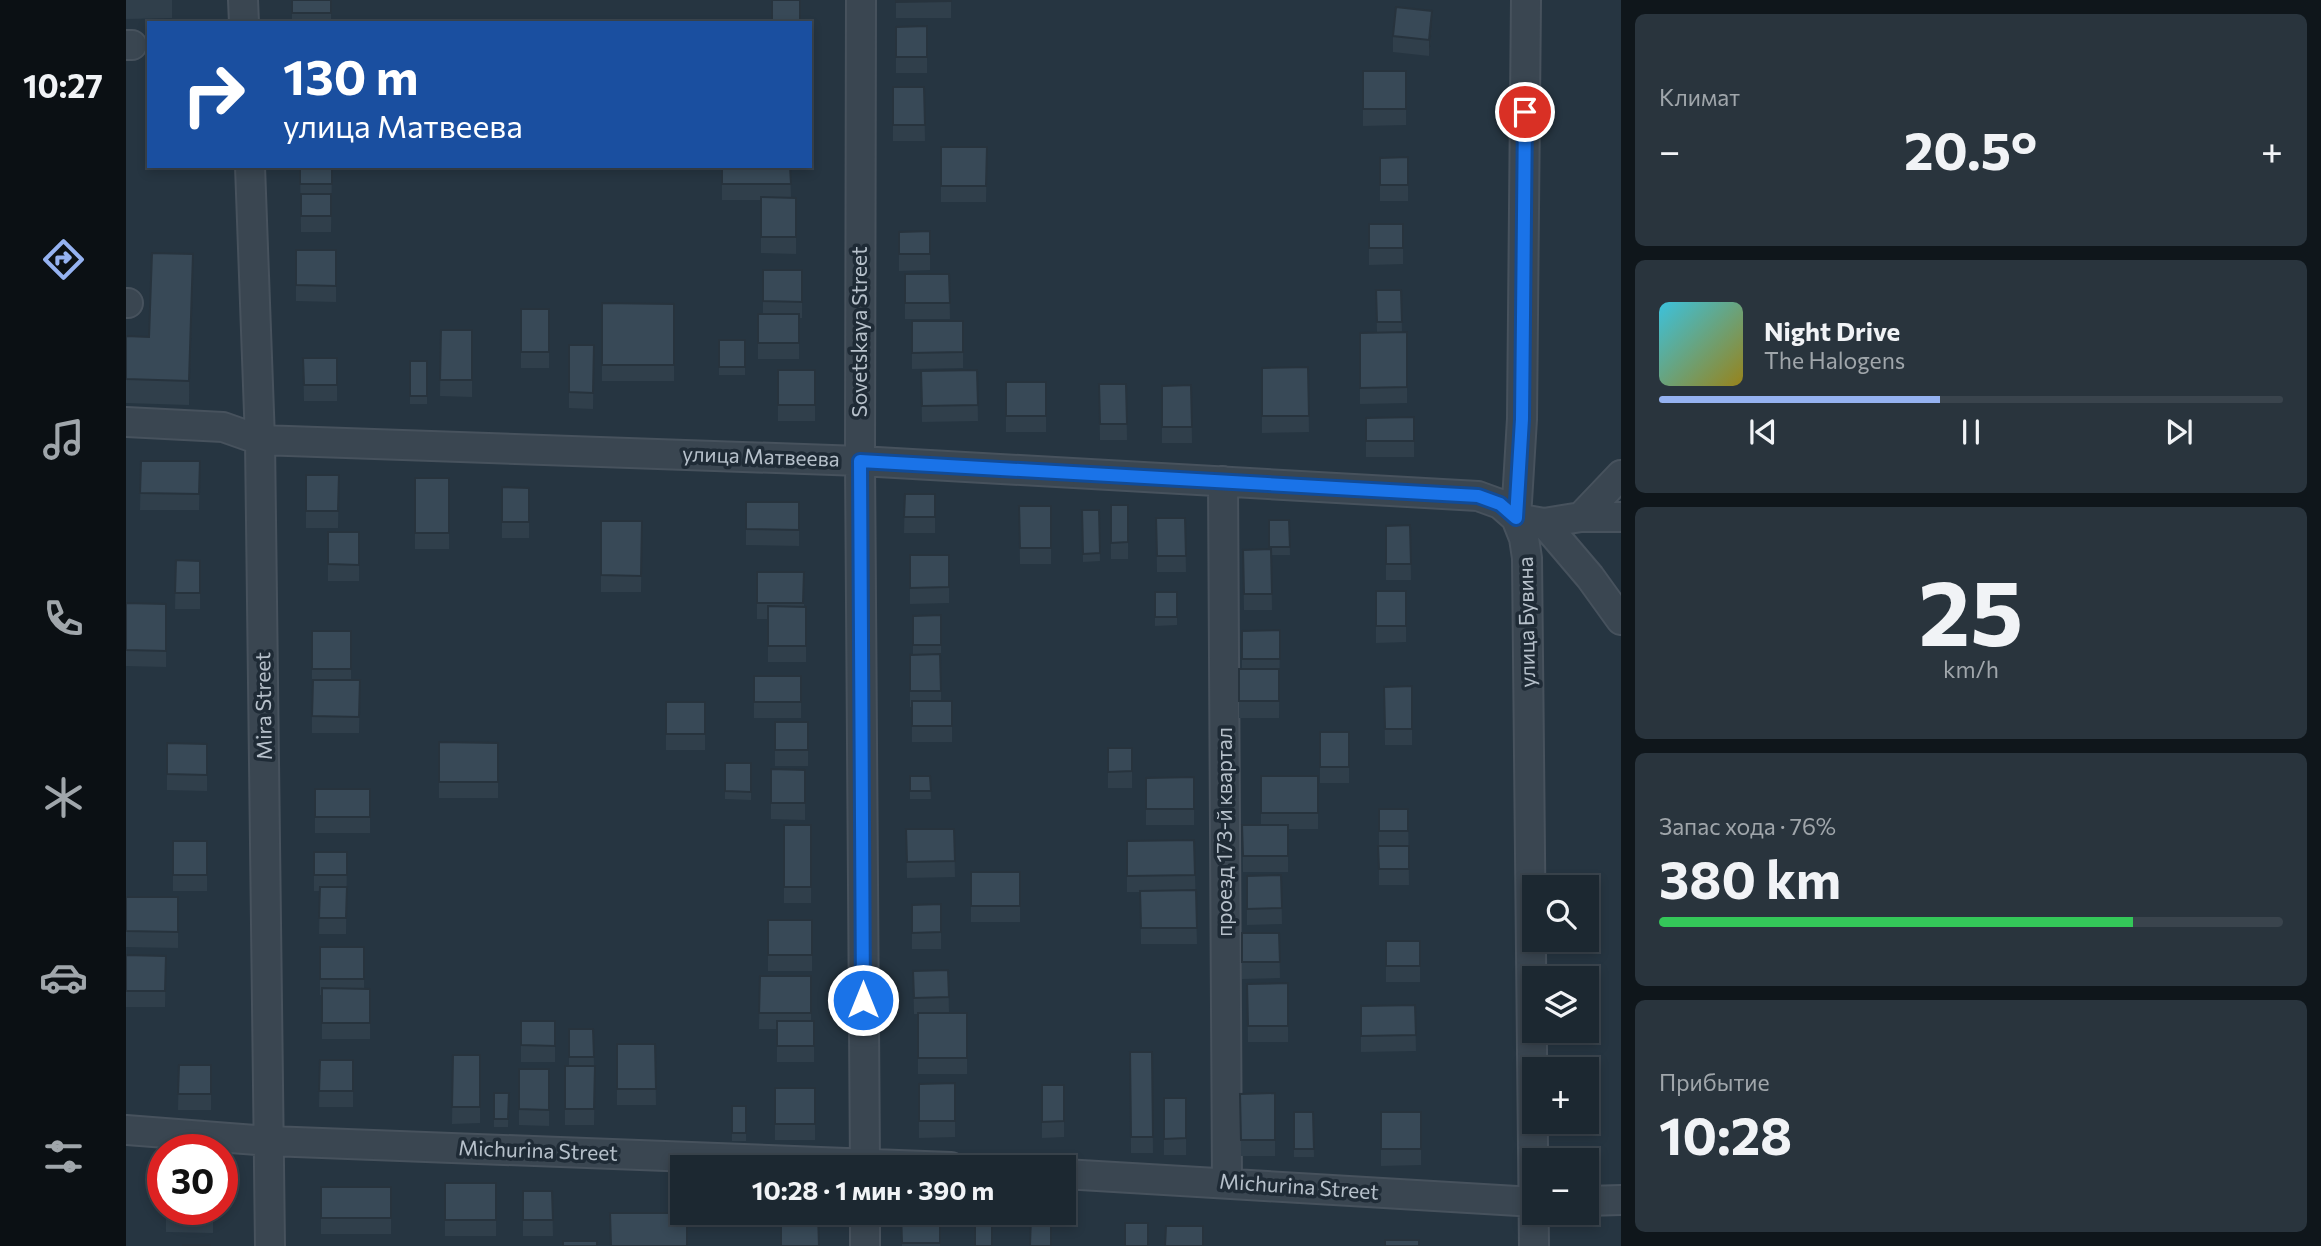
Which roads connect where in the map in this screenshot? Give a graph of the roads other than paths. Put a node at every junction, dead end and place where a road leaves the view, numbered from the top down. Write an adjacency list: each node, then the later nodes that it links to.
1 (243, 0): 4 (street)
2 (861, 0): 8 (street, Sovetskaya Street)
3 (1526, 0): 13 (street, улица Бувина)
4 (244, 21)
5 (250, 168): 7 (street, Mira Street)
6 (126, 422): 7 (street, улица Матвеева)
7 (260, 440): 8 (street, улица Матвеева); 17 (street, Mira Street)
8 (860, 461): 10 (street, улица Матвеева); 19 (street, Sovetskaya Street)
9 (1621, 475): 11 (street)
10 (1223, 481): 13 (street, улица Матвеева); 22 (street, проезд 173-й квартал)
11 (1581, 517): 12 (street); 14 (street)
12 (1621, 517)
13 (1516, 518): 14 (street); 18 (street, улица Бувина)
14 (1544, 523): 15 (street)
15 (1621, 620)
16 (126, 1130): 17 (street, Michurina Street)
17 (270, 1141): 20 (street, Michurina Street); 28 (street, Mira Street)
18 (1533, 1148)
19 (865, 1155)
20 (670, 1157)
21 (1076, 1175): 22 (street, Michurina Street)
22 (1227, 1183): 24 (street, Michurina Street)
23 (1621, 1200): 25 (street)
24 (1522, 1201)
25 (1599, 1201)
26 (865, 1225): 29 (street)
27 (1534, 1225): 30 (street, улица Бувина)
28 (270, 1246)
29 (865, 1246)
30 (1534, 1246)

